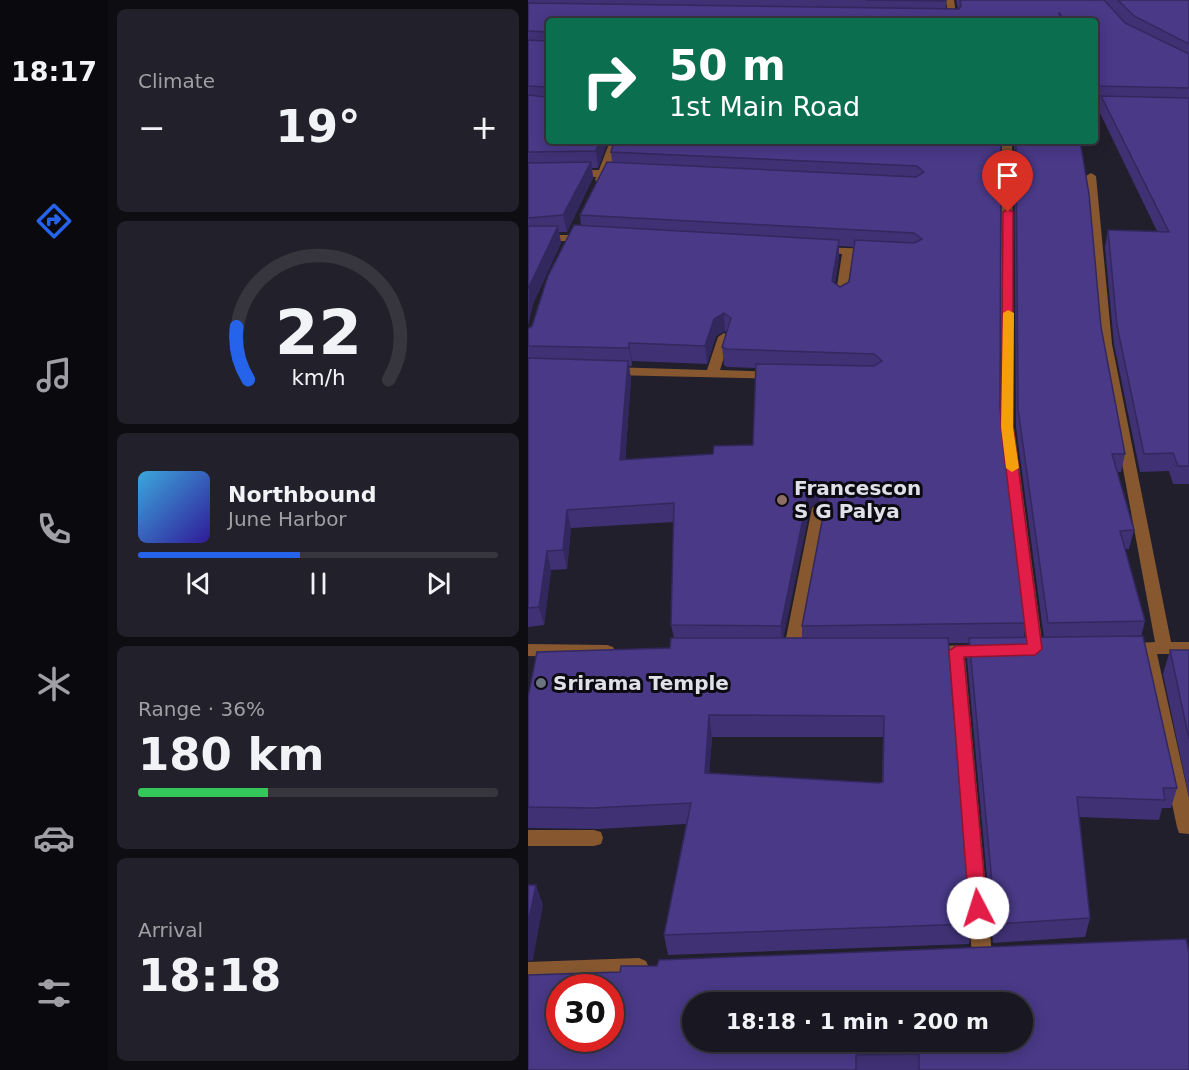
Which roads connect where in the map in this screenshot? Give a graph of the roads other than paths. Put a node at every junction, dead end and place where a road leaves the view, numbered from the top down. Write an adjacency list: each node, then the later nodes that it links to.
1 (950, 0): 2 (street)
2 (953, 18)
3 (614, 144): 5 (street)
4 (1007, 144): 24 (street)
5 (604, 173): 6 (street); 7 (street); 9 (street)
6 (561, 174)
7 (639, 174)
8 (1091, 177): 22 (street)
9 (594, 194)
10 (528, 238): 11 (street)
11 (597, 239)
12 (804, 249): 13 (street)
13 (848, 251): 14 (street); 15 (street)
14 (881, 253)
15 (842, 299)
16 (724, 337): 18 (street)
17 (598, 371): 18 (street)
18 (712, 374): 19 (street)
19 (793, 376)
20 (819, 508): 29 (street)
21 (1114, 648): 22 (street)
22 (1156, 648): 23 (street); 31 (street)
23 (1189, 648)
24 (1057, 649)
25 (528, 650): 27 (street)
26 (1001, 650): 28 (street)
27 (624, 651)
28 (956, 651): 30 (street); 35 (street)
29 (791, 652)
30 (909, 652)
31 (1186, 827)
32 (528, 838): 33 (street)
33 (594, 838)
34 (1006, 954): 35 (street)
35 (982, 955): 36 (street)
36 (958, 956)
37 (659, 967): 38 (street)
38 (528, 972)

